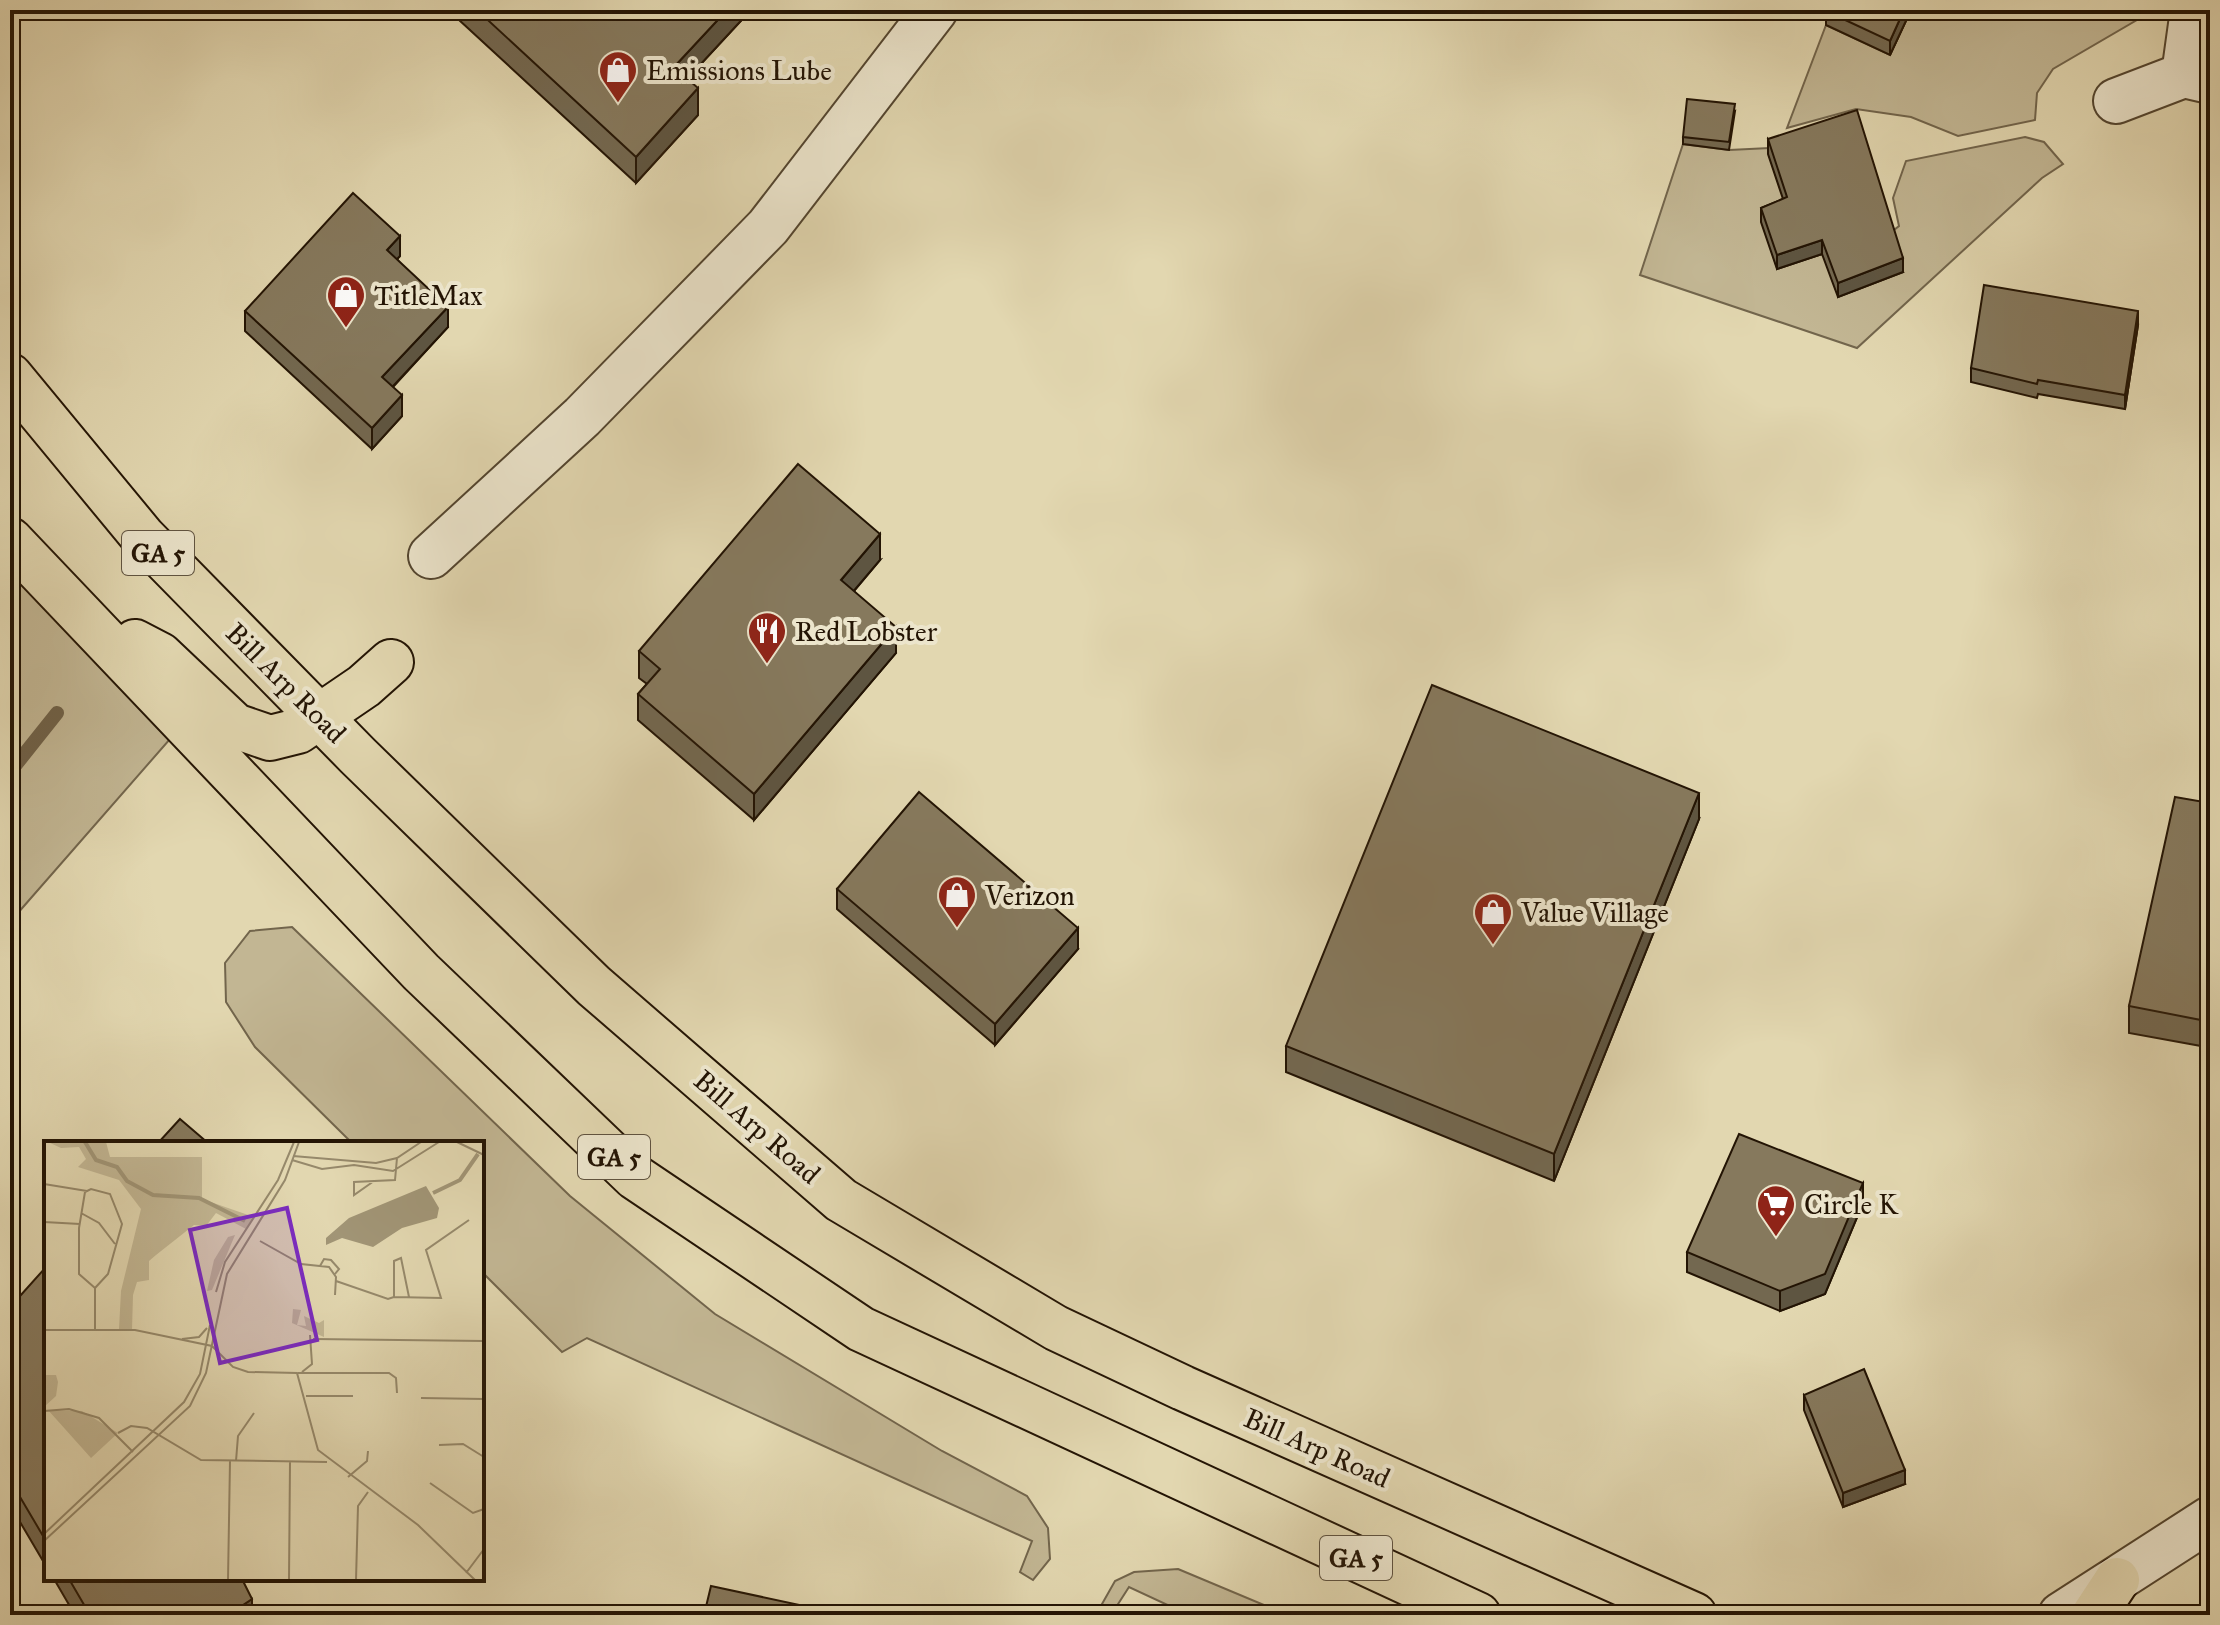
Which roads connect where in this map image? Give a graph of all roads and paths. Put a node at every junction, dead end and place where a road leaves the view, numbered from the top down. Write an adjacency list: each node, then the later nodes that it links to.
1 (935, 10): 7 (street)
2 (2193, 10): 3 (street)
3 (2197, 78): 4 (street)
4 (2116, 101)
5 (10, 376): 10 (main road, Bill Arp Road / GA 5)
6 (10, 540): 8 (main road, GA 5)
7 (431, 556)
8 (80, 613): 10 (main road); 13 (main road, GA 5)
9 (391, 662): 10 (main road)
10 (319, 717): 14 (main road, Bill Arp Road / GA 5)
11 (2210, 1519): 12 (street)
12 (2106, 1597): 15 (street)
13 (1478, 1615)
14 (1694, 1615)
15 (2061, 1615)

